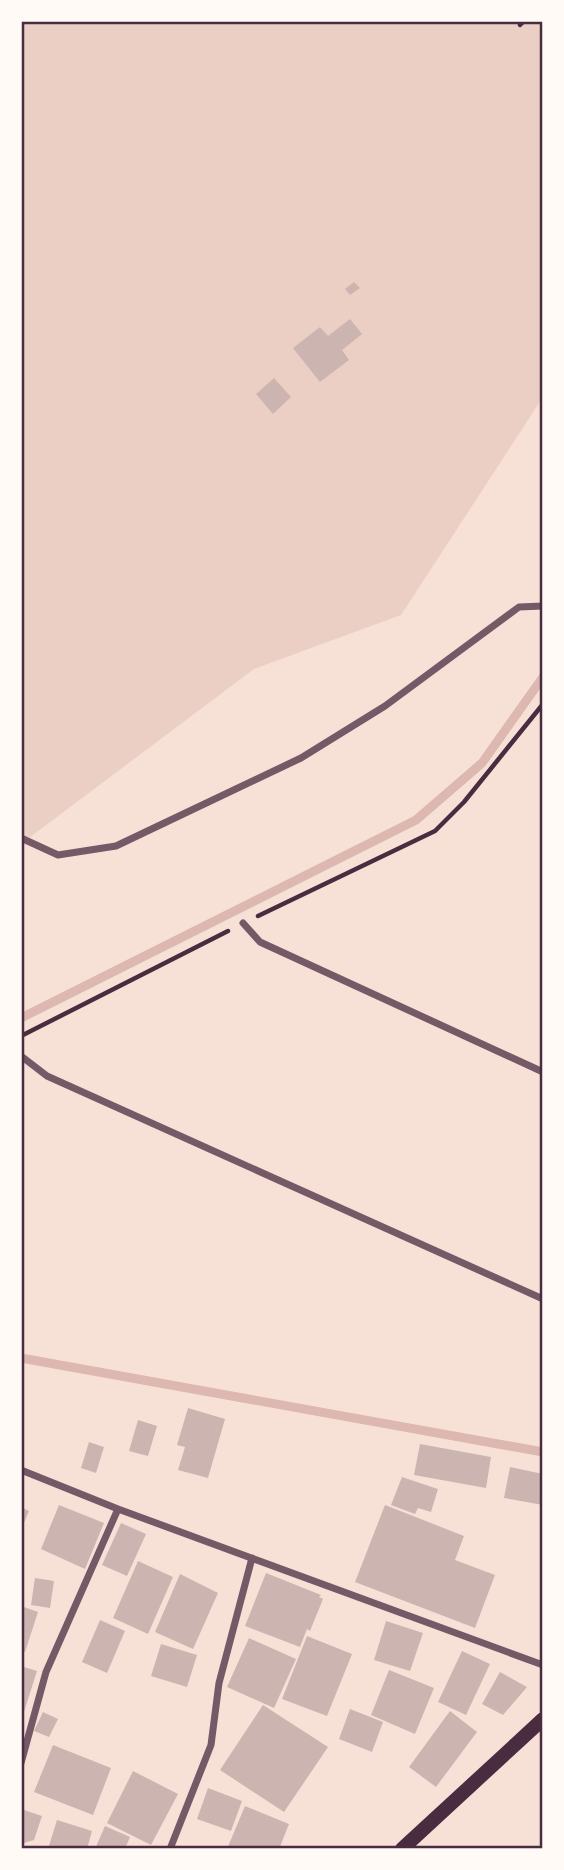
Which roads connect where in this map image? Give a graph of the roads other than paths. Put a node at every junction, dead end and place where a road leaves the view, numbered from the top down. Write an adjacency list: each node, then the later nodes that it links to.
1 (543, 606): 2 (street)
2 (21, 838)
3 (243, 923): 5 (street)
4 (21, 1056): 6 (street)
5 (543, 1072)
6 (543, 1299)
7 (21, 1470): 8 (street)
8 (118, 1509): 9 (street); 12 (street)
9 (252, 1558): 10 (street); 13 (street)
10 (543, 1665)
11 (543, 1718): 14 (main road)
12 (21, 1763)
13 (170, 1849)
14 (402, 1849)

